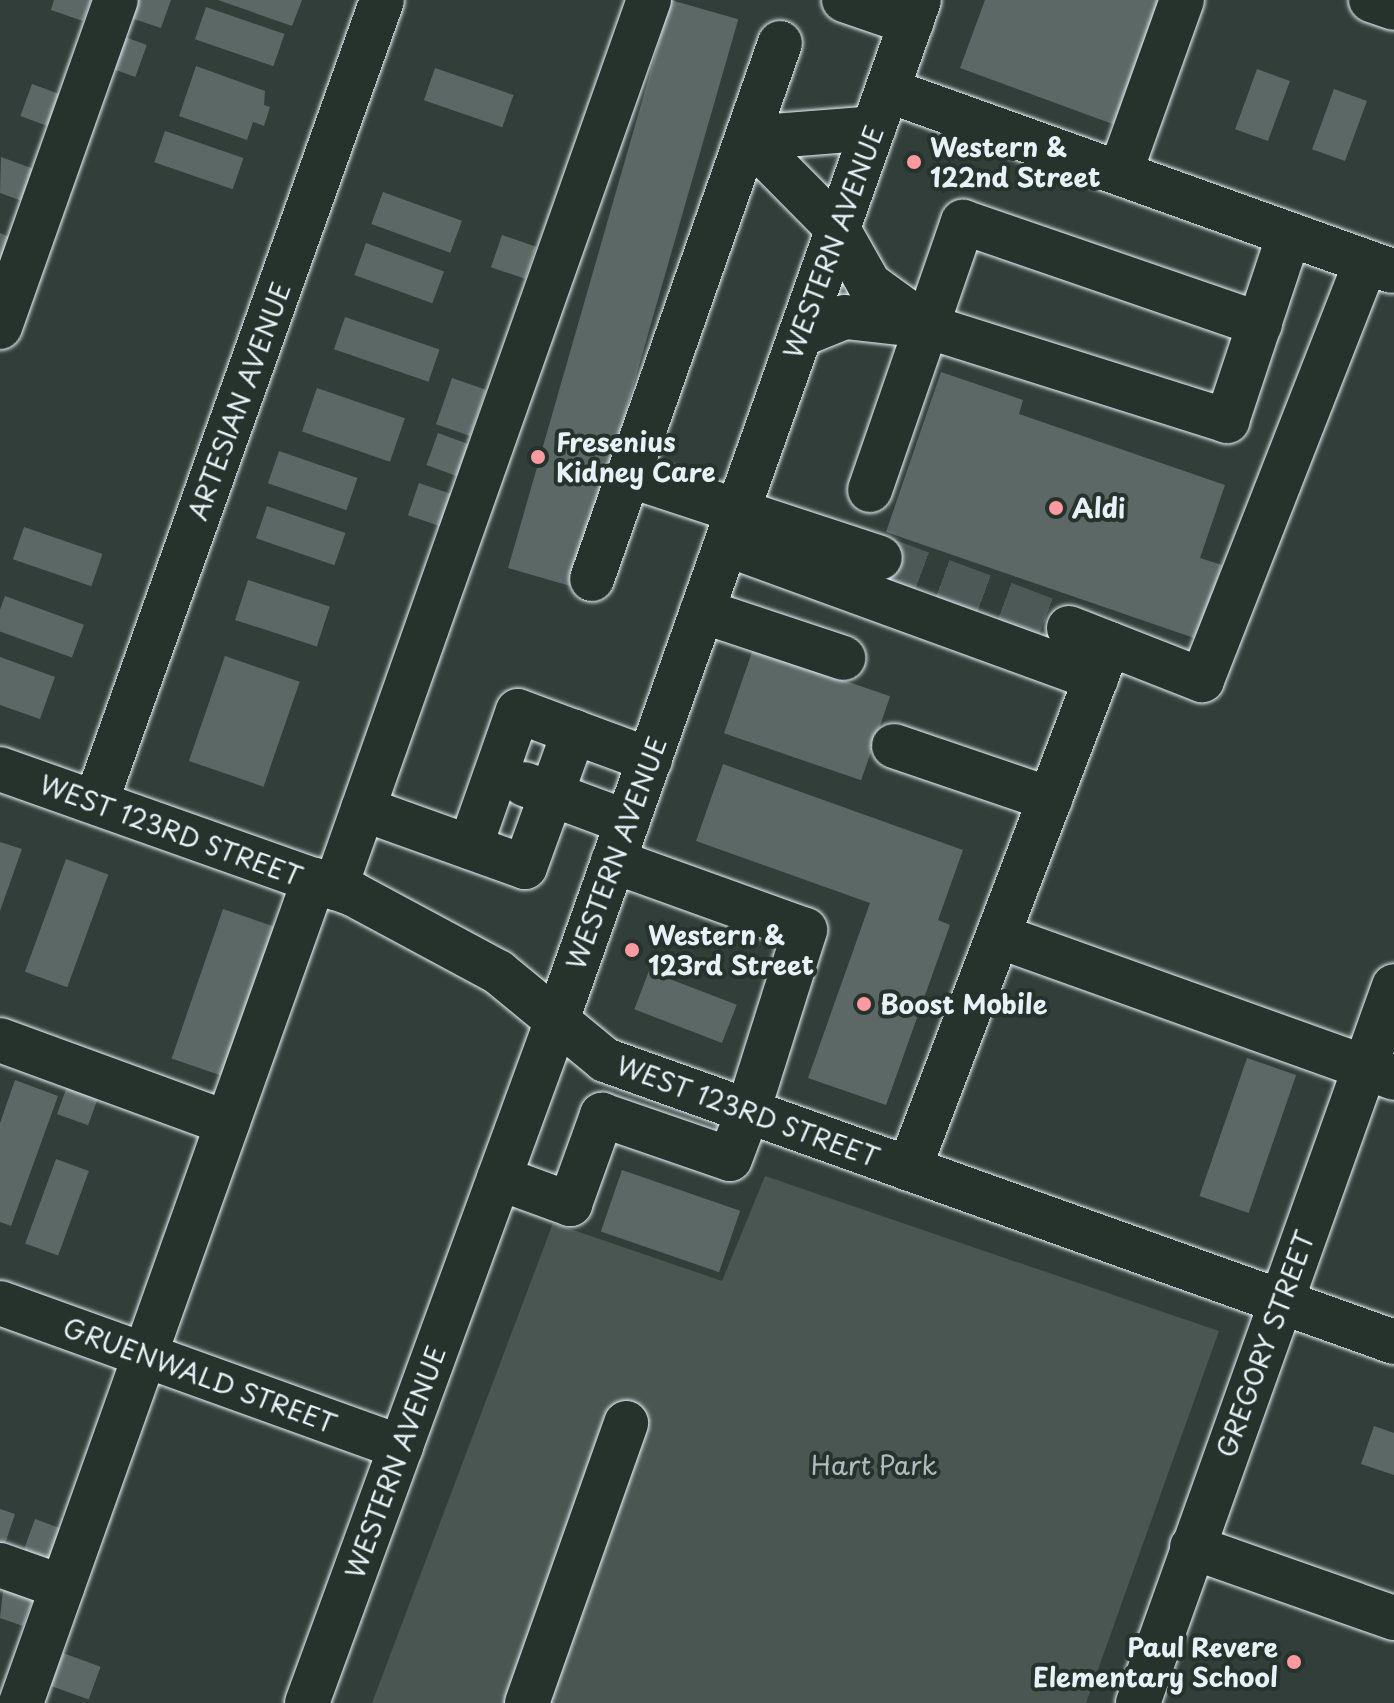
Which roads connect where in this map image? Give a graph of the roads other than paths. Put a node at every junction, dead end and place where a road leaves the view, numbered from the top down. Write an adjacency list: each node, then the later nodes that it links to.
1 (116, 0): 18 (street)
2 (382, 0): 35 (street, ARTESIAN AVENUE)
3 (649, 0): 36 (street)
4 (844, 0): 8 (street)
5 (1182, 0): 12 (street)
6 (1371, 0): 7 (street)
7 (1394, 8)
8 (915, 12): 10 (street, WESTERN AVENUE)
9 (780, 43): 11 (street)
10 (880, 109): 11 (street); 12 (street); 13 (street, WESTERN AVENUE)
11 (748, 138): 13 (street); 20 (street)
12 (1120, 173): 14 (street)
13 (838, 229): 17 (street); 19 (street, WESTERN AVENUE)
14 (1289, 235): 15 (street); 16 (street)
15 (1380, 267): 28 (street)
16 (1260, 324): 17 (street); 17 (street)
17 (926, 326): 19 (street); 21 (street)
18 (0, 327)
19 (800, 335): 22 (street, WESTERN AVENUE)
20 (628, 475): 22 (street); 24 (street)
21 (870, 490)
22 (732, 526): 23 (street); 25 (street, WESTERN AVENUE); 28 (street)
23 (880, 558)
24 (592, 579)
25 (702, 611): 27 (street); 31 (street, WESTERN AVENUE)
26 (1069, 628): 28 (street)
27 (843, 658)
28 (1103, 662): 34 (street)
29 (894, 746): 34 (street)
30 (501, 757): 32 (street); 32 (street); 38 (street)
31 (650, 760): 32 (street); 37 (street, WESTERN AVENUE)
32 (563, 762): 37 (street); 38 (street)
33 (0, 769): 35 (street, WEST 123RD STREET)
34 (1050, 799): 40 (street)
35 (96, 802): 39 (street, WEST 123RD STREET)
36 (363, 809): 38 (street); 39 (street)
37 (620, 842): 42 (street, WESTERN AVENUE); 45 (street)
38 (470, 847)
39 (324, 884): 42 (street, WEST 123RD STREET); 46 (street)
40 (998, 936): 44 (street); 47 (street)
41 (1394, 986): 44 (street, GREGORY STREET)
42 (557, 1020): 45 (street, WEST 123RD STREET); 48 (street, WESTERN AVENUE)
43 (0, 1040): 46 (street)
44 (1379, 1073): 49 (street, GREGORY STREET)
45 (748, 1111): 47 (street, WEST 123RD STREET); 48 (street)
46 (227, 1123): 52 (street)
47 (909, 1169): 49 (street, WEST 123RD STREET)
48 (499, 1178): 54 (street, WESTERN AVENUE)
49 (1279, 1302): 51 (street, WEST 123RD STREET); 55 (street, GREGORY STREET)
50 (0, 1303): 52 (street, GRUENWALD STREET)
51 (1394, 1342)
52 (145, 1355): 54 (street, GRUENWALD STREET); 57 (street)
53 (626, 1423): 61 (street)
54 (401, 1447): 60 (street, WESTERN AVENUE)
55 (1192, 1547): 58 (street); 62 (street, GREGORY STREET)
56 (0, 1565): 57 (street)
57 (62, 1587): 59 (street)
58 (1394, 1618)
59 (21, 1703)
60 (307, 1703)
61 (527, 1703)
62 (1138, 1703)

